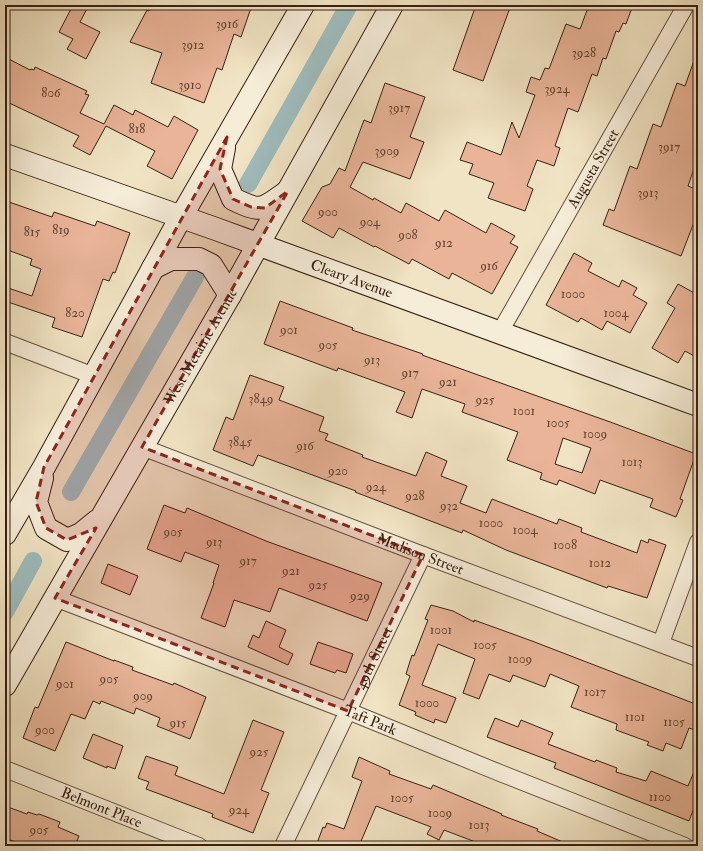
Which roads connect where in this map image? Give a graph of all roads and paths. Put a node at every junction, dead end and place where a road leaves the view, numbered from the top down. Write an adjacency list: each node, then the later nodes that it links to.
1 (304, 5): 4 (main road)
2 (392, 5): 6 (main road, West Metairie Avenue)
3 (686, 5): 11 (street, Augusta Street)
4 (227, 137): 6 (main road); 7 (main road)
5 (5, 155): 7 (main road, Cleary Avenue)
6 (288, 191): 8 (main road, West Metairie Avenue)
7 (181, 217): 8 (main road, Cleary Avenue); 9 (main road)
8 (258, 245): 10 (main road, West Metairie Avenue); 11 (main road, Cleary Avenue)
9 (153, 268): 10 (main road); 13 (main road)
10 (230, 295): 15 (main road, West Metairie Avenue)
11 (500, 332): 14 (main road, Cleary Avenue)
12 (5, 342): 13 (street)
13 (94, 376): 16 (main road)
14 (698, 405)
15 (142, 448): 17 (main road, West Metairie Avenue); 20 (street, Madison Street)
16 (44, 467): 17 (main road); 18 (main road)
17 (102, 518): 21 (main road, West Metairie Avenue)
18 (5, 534)
19 (698, 542): 22 (street)
20 (423, 555): 22 (street, Madison Street); 25 (street, 49th Street)
21 (55, 598): 24 (main road, West Metairie Avenue); 25 (street, Taft Park)
22 (661, 643): 23 (street, Madison Street)
23 (698, 658)
24 (5, 685)
25 (348, 711): 28 (street, 49th Street); 29 (street, Taft Park)
26 (5, 769): 27 (street, Belmont Place)
27 (199, 846)
28 (283, 846)
29 (685, 846)

